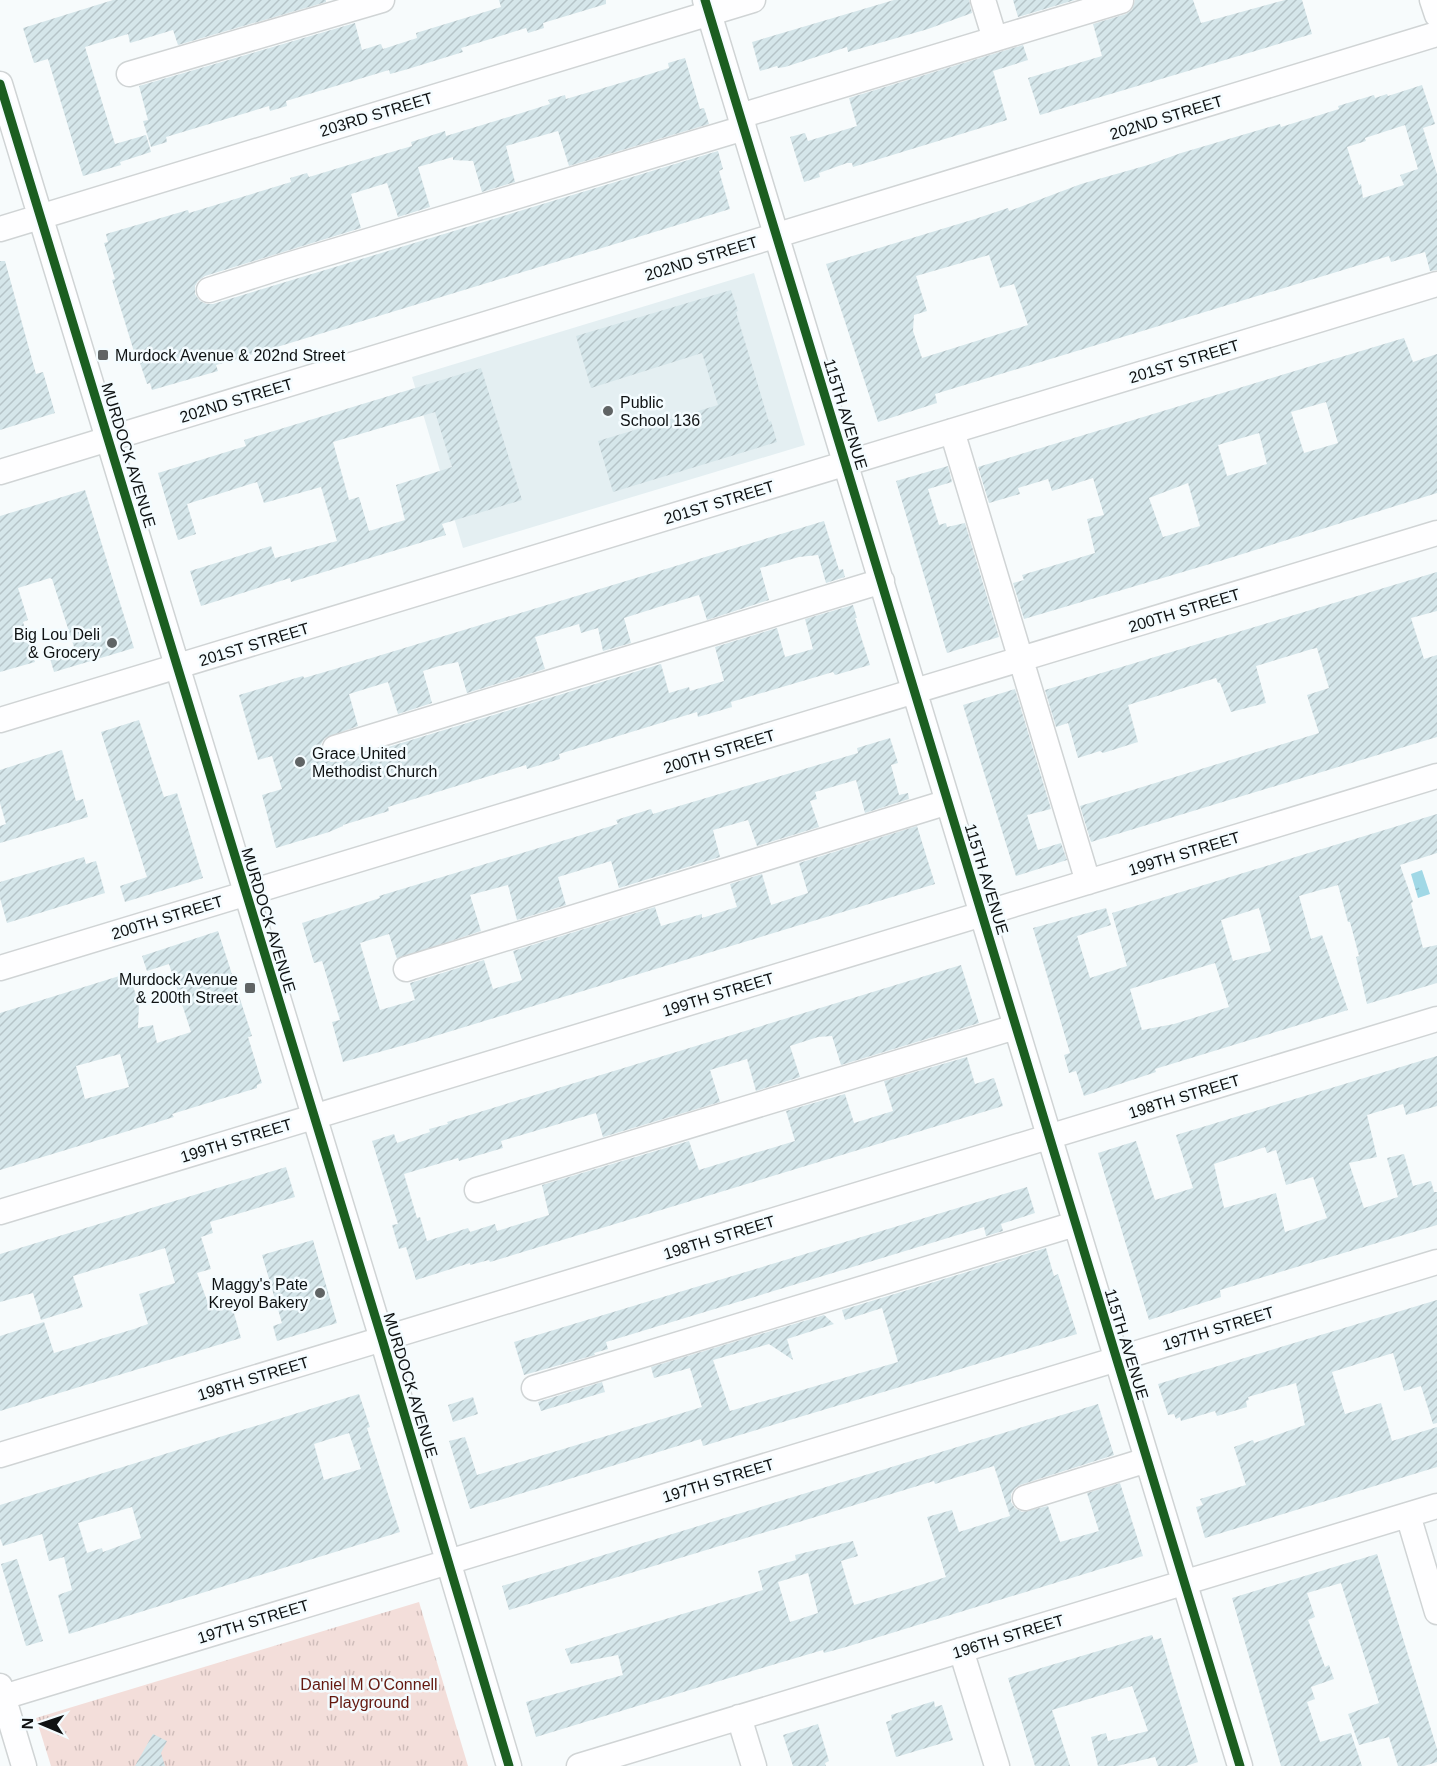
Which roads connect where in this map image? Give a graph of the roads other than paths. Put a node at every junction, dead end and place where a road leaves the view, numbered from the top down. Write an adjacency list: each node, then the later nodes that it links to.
1 (382, 0): 10 (street)
2 (753, 0): 6 (street, 203RD STREET)
3 (982, 0): 9 (street)
4 (1432, 0): 7 (street)
5 (1121, 1): 9 (street)
6 (707, 7): 12 (street, 115TH AVENUE); 13 (street, 203RD STREET)
7 (1437, 15)
8 (1437, 34): 15 (street, 202ND STREET)
9 (994, 39): 12 (street)
10 (129, 74)
11 (0, 84): 13 (street, MURDOCK AVENUE)
12 (742, 122): 15 (street, 115TH AVENUE); 17 (street)
13 (40, 216): 14 (street, 203RD STREET); 19 (street, MURDOCK AVENUE)
14 (0, 229)
15 (776, 236): 19 (street, 202ND STREET); 20 (street, 115TH AVENUE)
16 (1437, 284): 18 (street, 201ST STREET)
17 (209, 290)
18 (952, 431): 20 (street, 201ST STREET); 24 (street)
19 (108, 439): 21 (street, 202ND STREET); 25 (street, MURDOCK AVENUE)
20 (845, 464): 23 (street, 115TH AVENUE); 25 (street, 201ST STREET)
21 (0, 472)
22 (1437, 533): 24 (street, 200TH STREET)
23 (882, 581): 26 (street, 115TH AVENUE); 28 (street)
24 (1022, 659): 26 (street, 200TH STREET); 31 (street)
25 (176, 667): 27 (street, 201ST STREET); 32 (street, MURDOCK AVENUE)
26 (916, 691): 30 (street, 115TH AVENUE); 32 (street, 200TH STREET)
27 (0, 720)
28 (335, 747)
29 (1437, 776): 31 (street, 199TH STREET)
30 (948, 802): 33 (street, 115TH AVENUE); 35 (street)
31 (1088, 882): 33 (street, 199TH STREET)
32 (245, 894): 34 (street, 200TH STREET); 38 (street, MURDOCK AVENUE)
33 (981, 914): 37 (street, 115TH AVENUE); 38 (street, 199TH STREET)
34 (0, 968)
35 (406, 969)
36 (1437, 1019): 39 (street, 198TH STREET)
37 (1015, 1027): 39 (street, 115TH AVENUE); 40 (street)
38 (313, 1117): 41 (street, 199TH STREET); 44 (street, MURDOCK AVENUE)
39 (1048, 1137): 42 (street, 115TH AVENUE); 44 (street, 198TH STREET)
40 (477, 1190)
41 (0, 1212)
42 (1075, 1224): 45 (street, 115TH AVENUE); 46 (street)
43 (1437, 1262): 45 (street, 197TH STREET)
44 (382, 1339): 47 (street, 198TH STREET); 52 (street, MURDOCK AVENUE)
45 (1116, 1359): 48 (street, 115TH AVENUE); 52 (street, 197TH STREET)
46 (534, 1388)
47 (0, 1455)
48 (1147, 1460): 49 (street); 53 (street, 115TH AVENUE)
49 (1025, 1498)
50 (1437, 1506): 51 (street, 196TH STREET)
51 (1407, 1515): 53 (street, 196TH STREET); 54 (street)
52 (448, 1562): 56 (street, 197TH STREET); 59 (street, MURDOCK AVENUE)
53 (1185, 1582): 55 (street, 196TH STREET); 63 (street, 115TH AVENUE)
54 (1437, 1612)
55 (962, 1650): 57 (street, 196TH STREET); 62 (street)
56 (1, 1694): 58 (street)
57 (739, 1717): 60 (street, 196TH STREET); 61 (street)
58 (24, 1766)
59 (509, 1766)
60 (579, 1766)
61 (754, 1766)
62 (997, 1766)
63 (1240, 1766)

